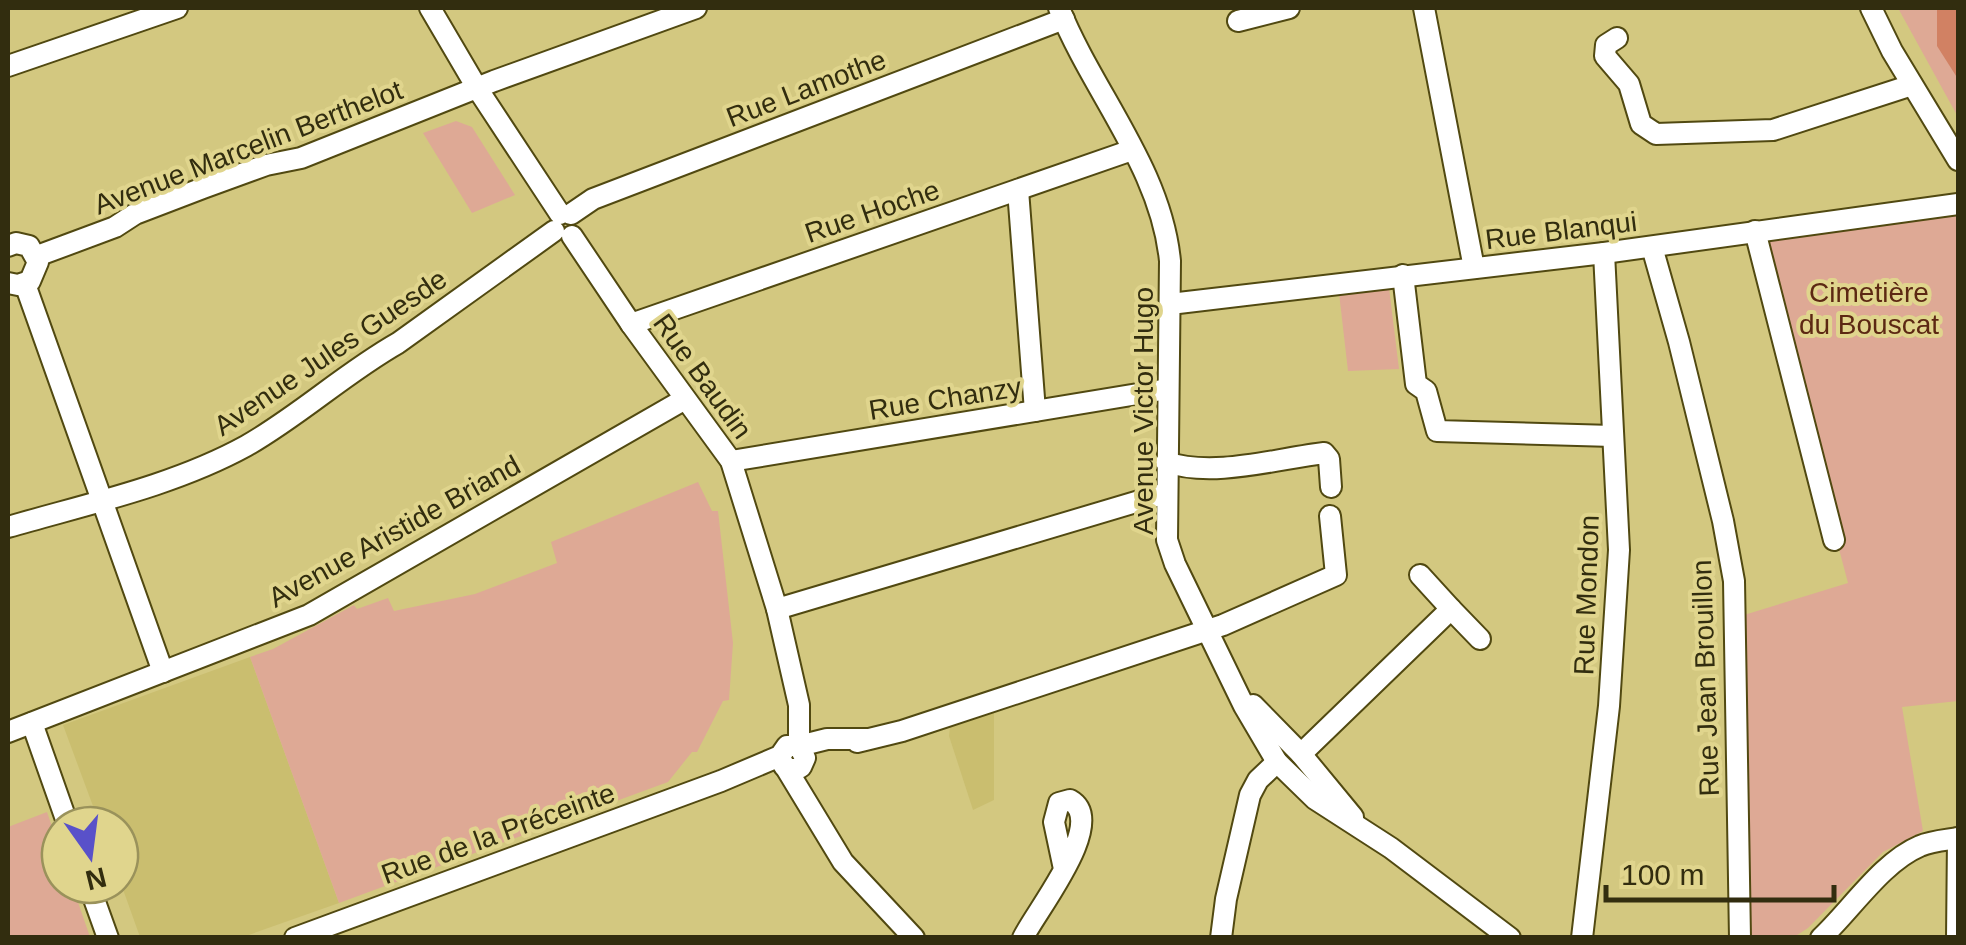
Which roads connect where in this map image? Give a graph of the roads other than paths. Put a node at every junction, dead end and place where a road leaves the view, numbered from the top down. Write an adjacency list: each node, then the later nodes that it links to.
1 (177, 8): 10 (street)
2 (430, 8): 12 (street, Rue Baudin)
3 (696, 8): 12 (street, Avenue Marcelin Berthelot)
4 (1290, 8): 8 (street)
5 (1424, 8): 23 (street)
6 (1871, 8): 11 (street)
7 (1062, 13): 13 (street, Avenue Victor Hugo); 17 (street, Rue Lamothe)
8 (1238, 20)
9 (1617, 38): 11 (street)
10 (8, 66)
11 (1912, 86): 14 (street)
12 (477, 88): 17 (street, Rue Baudin); 22 (street, Avenue Marcelin Berthelot)
13 (1132, 150): 15 (street, Rue Hoche); 26 (street, Avenue Victor Hugo)
14 (1958, 160)
15 (1018, 190): 27 (street, Rue Hoche); 30 (street)
16 (1958, 204): 18 (street, Rue Blanqui)
17 (564, 224): 27 (street, Rue Baudin); 36 (street, Avenue Jules Guesde)
18 (1756, 232): 20 (street, Rue Blanqui); 39 (street)
19 (8, 242): 22 (street)
20 (1652, 247): 21 (street, Rue Blanqui); 68 (street, Rue Jean Brouillon)
21 (1604, 254): 23 (street, Rue Blanqui); 31 (street, Rue Mondon)
22 (37, 256): 25 (street)
23 (1474, 268): 24 (street, Rue Blanqui)
24 (1403, 275): 26 (street, Rue Blanqui); 31 (street)
25 (16, 284): 36 (street)
26 (1170, 304): 28 (street, Avenue Victor Hugo)
27 (631, 324): 29 (street, Rue Baudin)
28 (1168, 390): 30 (street, Rue Chanzy); 33 (street, Avenue Victor Hugo)
29 (685, 398): 32 (street, Rue Baudin); 45 (street, Avenue Aristide Briand)
30 (1036, 411): 32 (street, Rue Chanzy)
31 (1612, 436): 67 (street, Rue Mondon)
32 (731, 461): 41 (street, Rue Baudin)
33 (1166, 462): 34 (street); 35 (street, Avenue Victor Hugo)
34 (1331, 487)
35 (1166, 494): 41 (street); 43 (street, Avenue Victor Hugo)
36 (102, 500): 38 (street, Avenue Jules Guesde); 45 (street)
37 (1330, 516): 43 (street)
38 (8, 528)
39 (1834, 540)
40 (1420, 575): 42 (street)
41 (777, 609): 46 (street, Rue Baudin)
42 (1452, 609): 44 (street); 53 (street)
43 (1207, 630): 48 (street, Avenue Victor Hugo); 52 (street)
44 (1480, 639)
45 (163, 672): 49 (street, Avenue Aristide Briand)
46 (793, 677): 47 (street, Rue Baudin); 54 (street, Rue Baudin)
47 (800, 705): 51 (street); 54 (street, Rue Baudin)
48 (1244, 706): 53 (street); 55 (street, Avenue Victor Hugo)
49 (32, 723): 50 (street, Avenue Aristide Briand); 56 (street)
50 (8, 732)
51 (827, 738): 52 (street); 54 (street)
52 (867, 740): 54 (street)
53 (1301, 754): 57 (street)
54 (792, 758): 62 (street, Rue de la Préceinte); 63 (street)
55 (1277, 762): 57 (street, Avenue Victor Hugo); 65 (street)
56 (61, 805)
57 (1359, 828): 66 (street, Avenue Victor Hugo)
58 (1958, 838): 69 (street); 70 (street)
59 (1064, 869): 64 (street)
60 (96, 905): 61 (street)
61 (108, 938)
62 (294, 938)
63 (914, 938)
64 (1023, 938)
65 (1221, 938)
66 (1510, 938)
67 (1582, 938)
68 (1740, 938)
69 (1821, 938)
70 (1958, 938)

